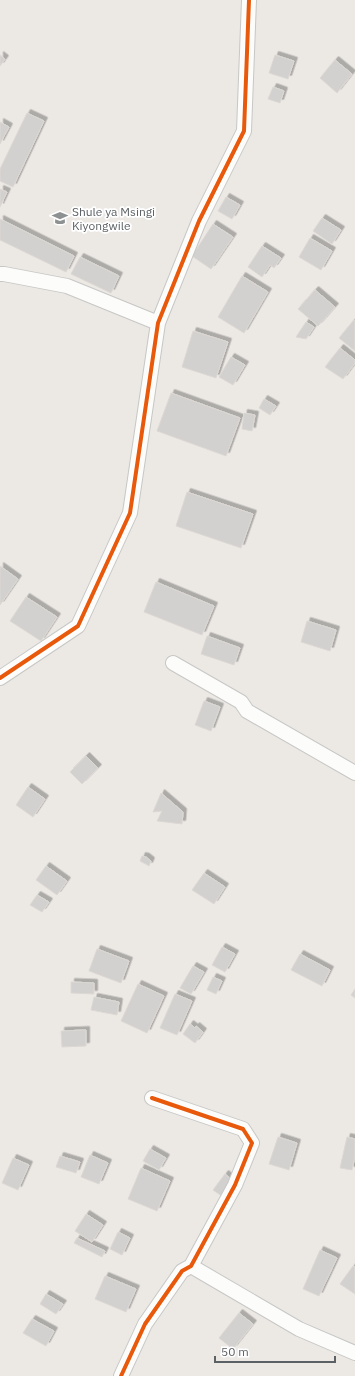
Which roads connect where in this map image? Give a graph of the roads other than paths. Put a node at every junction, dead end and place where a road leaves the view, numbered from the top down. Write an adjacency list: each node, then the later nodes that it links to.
1 (249, 0): 3 (street)
2 (0, 274): 3 (street)
3 (158, 323): 5 (street)
4 (173, 663): 6 (street)
5 (0, 678)
6 (355, 773)
7 (152, 1098): 8 (street)
8 (191, 1266): 9 (street); 10 (street)
9 (355, 1353)
10 (121, 1376)

